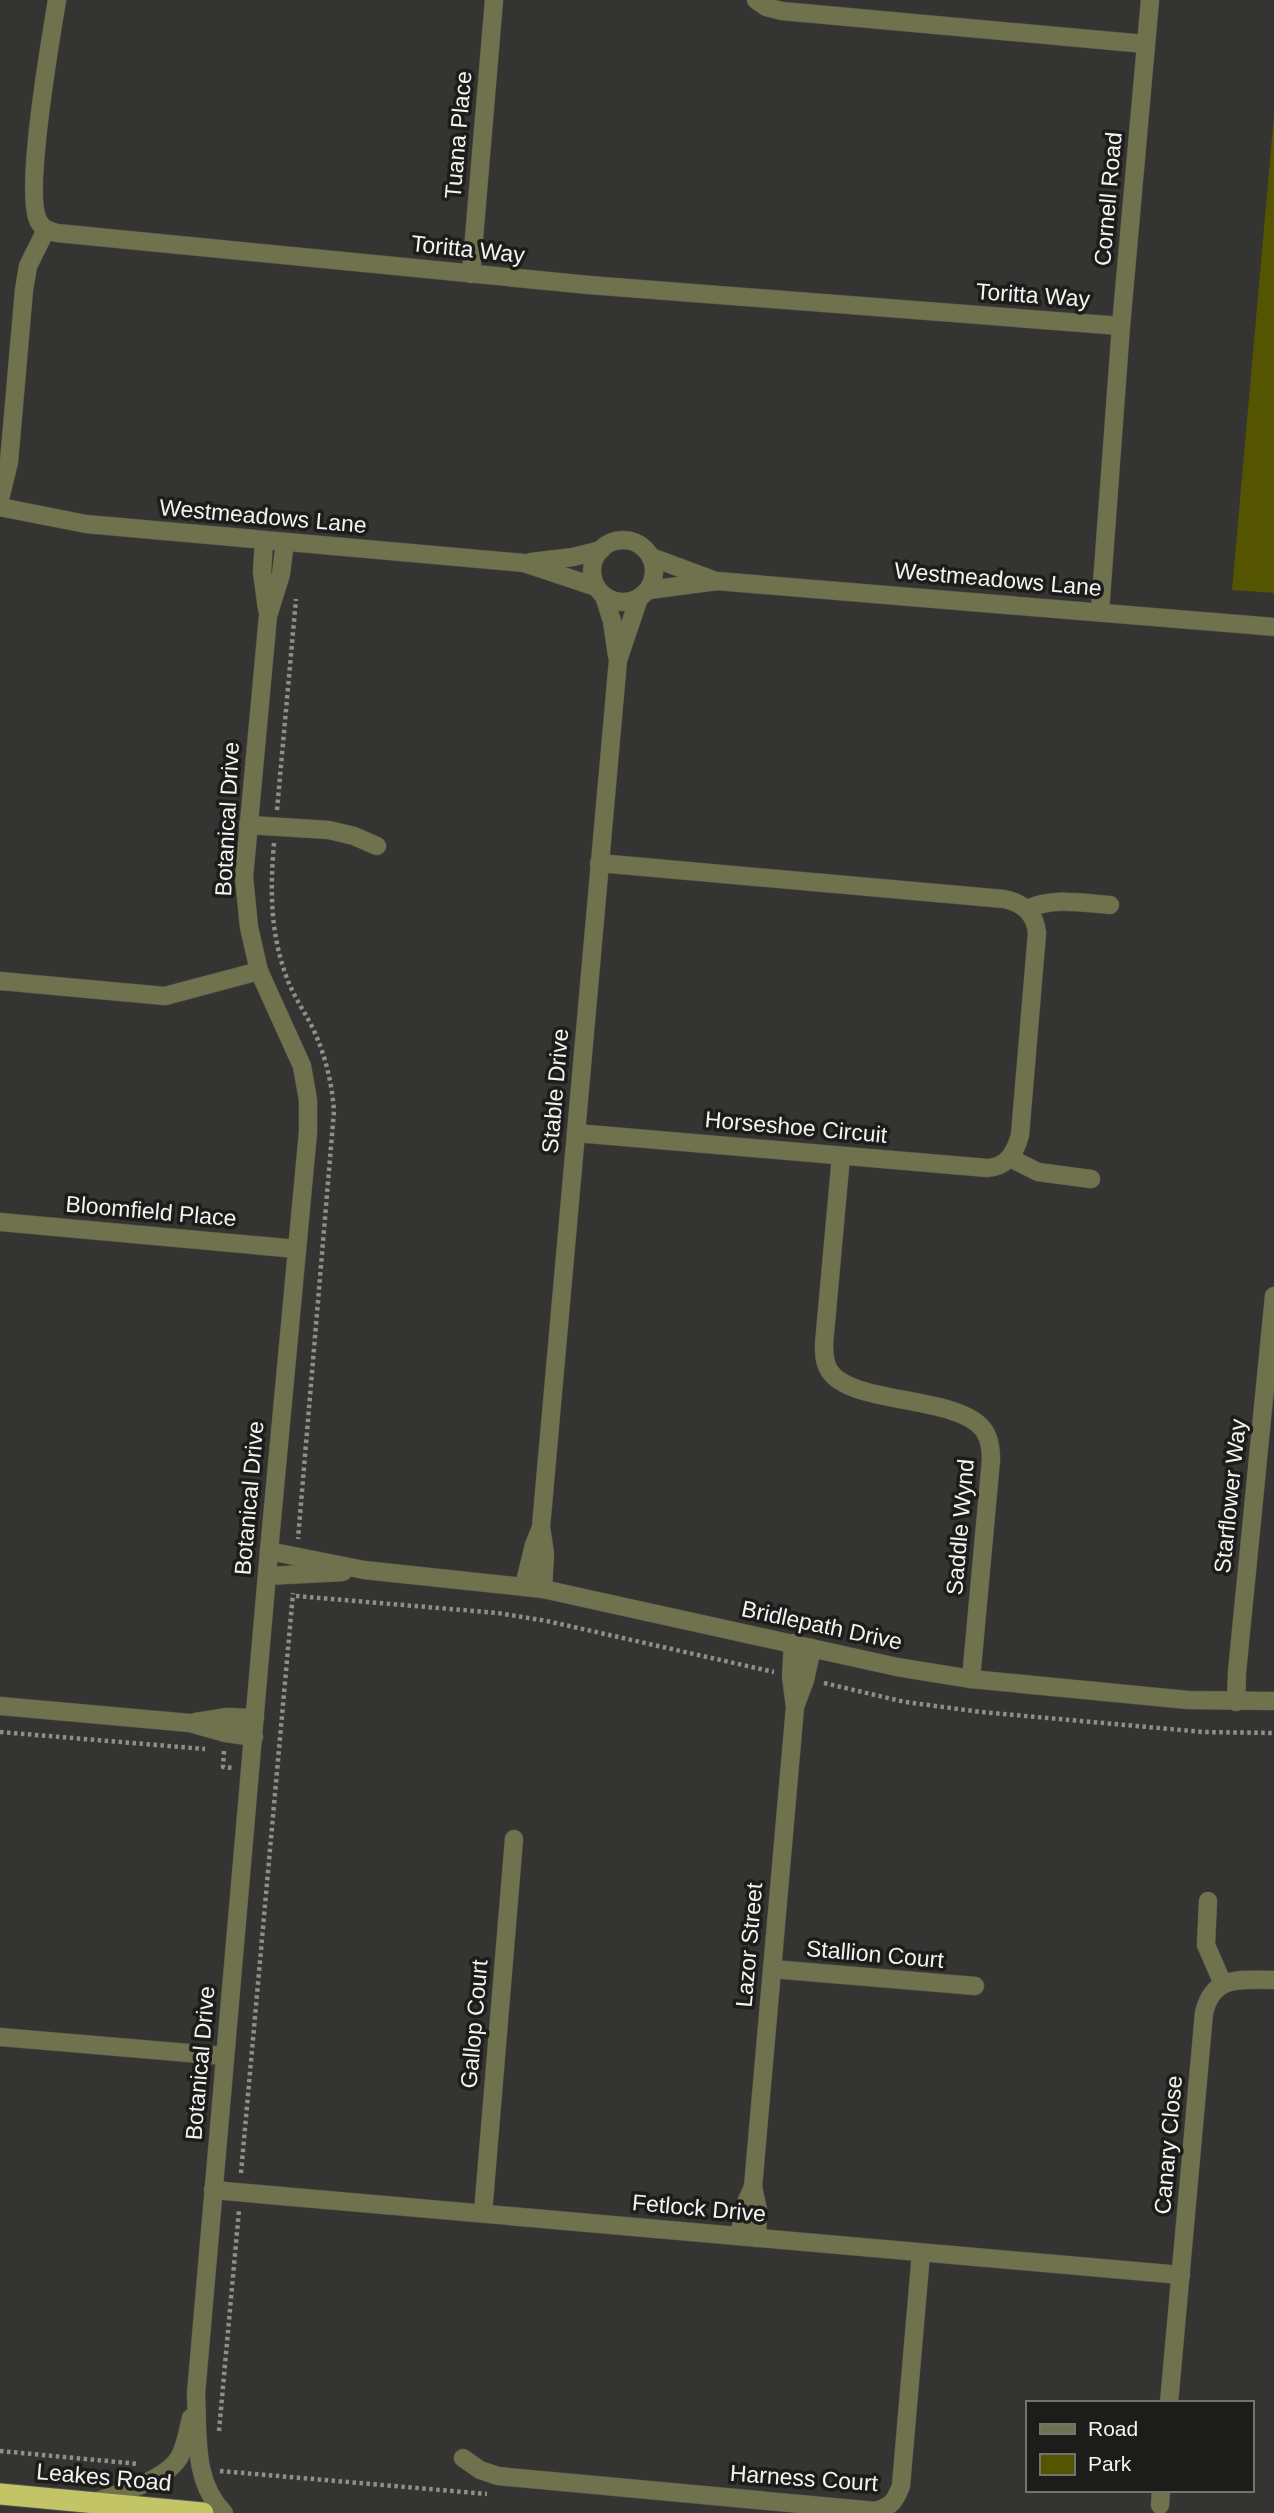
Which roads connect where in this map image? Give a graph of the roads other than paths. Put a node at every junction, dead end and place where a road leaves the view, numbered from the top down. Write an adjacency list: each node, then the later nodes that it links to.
1 (57, 0): 6 (street)
2 (494, 0): 7 (street, Tuana Place)
3 (756, 0): 5 (street)
4 (1150, 0): 5 (street, Cornell Road)
5 (1145, 44): 8 (street, Cornell Road)
6 (46, 230): 7 (street, Toritta Way); 9 (street)
7 (471, 274): 8 (street, Toritta Way)
8 (1121, 326): 19 (street, Cornell Road)
9 (0, 499)
10 (0, 507): 11 (street, Westmeadows Lane)
11 (264, 540): 12 (street, Westmeadows Lane); 20 (street, Botanical Drive)
12 (285, 542): 15 (street, Westmeadows Lane); 20 (street, Botanical Drive)
13 (601, 550): 14 (street); 15 (street, Westmeadows Lane); 17 (street)
14 (651, 557): 16 (street, Westmeadows Lane); 18 (street)
15 (524, 563): 17 (street, Westmeadows Lane)
16 (717, 581): 18 (street, Westmeadows Lane); 19 (street, Westmeadows Lane)
17 (600, 591): 18 (street); 22 (street, Stable Drive)
18 (644, 594): 22 (street, Stable Drive)
19 (1100, 611): 21 (street, Westmeadows Lane)
20 (268, 616): 23 (street, Botanical Drive)
21 (1274, 626)
22 (618, 660): 25 (street, Stable Drive)
23 (248, 825): 24 (street); 28 (street, Botanical Drive)
24 (377, 846)
25 (599, 863): 27 (street); 30 (street, Stable Drive)
26 (1110, 905): 27 (street)
27 (1027, 909): 32 (street)
28 (259, 971): 29 (street); 35 (street, Botanical Drive)
29 (0, 981)
30 (576, 1133): 31 (street, Horseshoe Circuit); 37 (street, Stable Drive)
31 (841, 1156): 32 (street, Horseshoe Circuit); 45 (street, Saddle Wynd)
32 (1010, 1158): 33 (street)
33 (1091, 1179)
34 (0, 1222): 35 (street, Bloomfield Place)
35 (297, 1249): 38 (street, Botanical Drive)
36 (1274, 1296): 47 (street, Starflower Way)
37 (541, 1527): 41 (street, Stable Drive); 42 (street, Stable Drive)
38 (269, 1551): 39 (street, Bridlepath Drive); 40 (street, Botanical Drive)
39 (364, 1570): 40 (street, Bridlepath Drive); 41 (street, Bridlepath Drive)
40 (267, 1576): 50 (street, Botanical Drive)
41 (524, 1586): 42 (street, Bridlepath Drive)
42 (543, 1589): 43 (street, Bridlepath Drive)
43 (793, 1643): 44 (street, Bridlepath Drive); 49 (street, Lazor Street)
44 (811, 1648): 45 (street, Bridlepath Drive); 49 (street, Lazor Street)
45 (971, 1679): 47 (street, Bridlepath Drive)
46 (1274, 1701): 47 (street, Bridlepath Drive)
47 (1236, 1702)
48 (0, 1706): 51 (street)
49 (795, 1707): 55 (street, Lazor Street)
50 (255, 1718): 51 (street); 52 (street, Botanical Drive)
51 (190, 1723): 52 (street)
52 (254, 1737): 60 (street, Botanical Drive)
53 (514, 1839): 62 (street, Gallop Court)
54 (1208, 1901): 57 (street)
55 (772, 1969): 58 (street, Stallion Court); 63 (street, Lazor Street)
56 (1274, 1980): 57 (street)
57 (1223, 1984): 65 (street, Canary Close)
58 (975, 1986)
59 (0, 2036): 60 (street)
60 (225, 2056): 61 (street, Botanical Drive)
61 (213, 2190): 62 (street, Fetlock Drive); 66 (street, Botanical Drive)
62 (483, 2213): 63 (street, Fetlock Drive)
63 (748, 2237): 64 (street, Fetlock Drive)
64 (920, 2252): 65 (street, Fetlock Drive); 68 (street, Harness Court)
65 (1181, 2275): 67 (street, Canary Close)
66 (196, 2394): 70 (street, Botanical Drive); 72 (street, Botanical Drive)
67 (1169, 2401)
68 (463, 2458)
69 (0, 2494): 70 (highway, Leakes Road)
70 (93, 2503): 71 (highway, Leakes Road)
71 (203, 2513)
72 (224, 2513)

